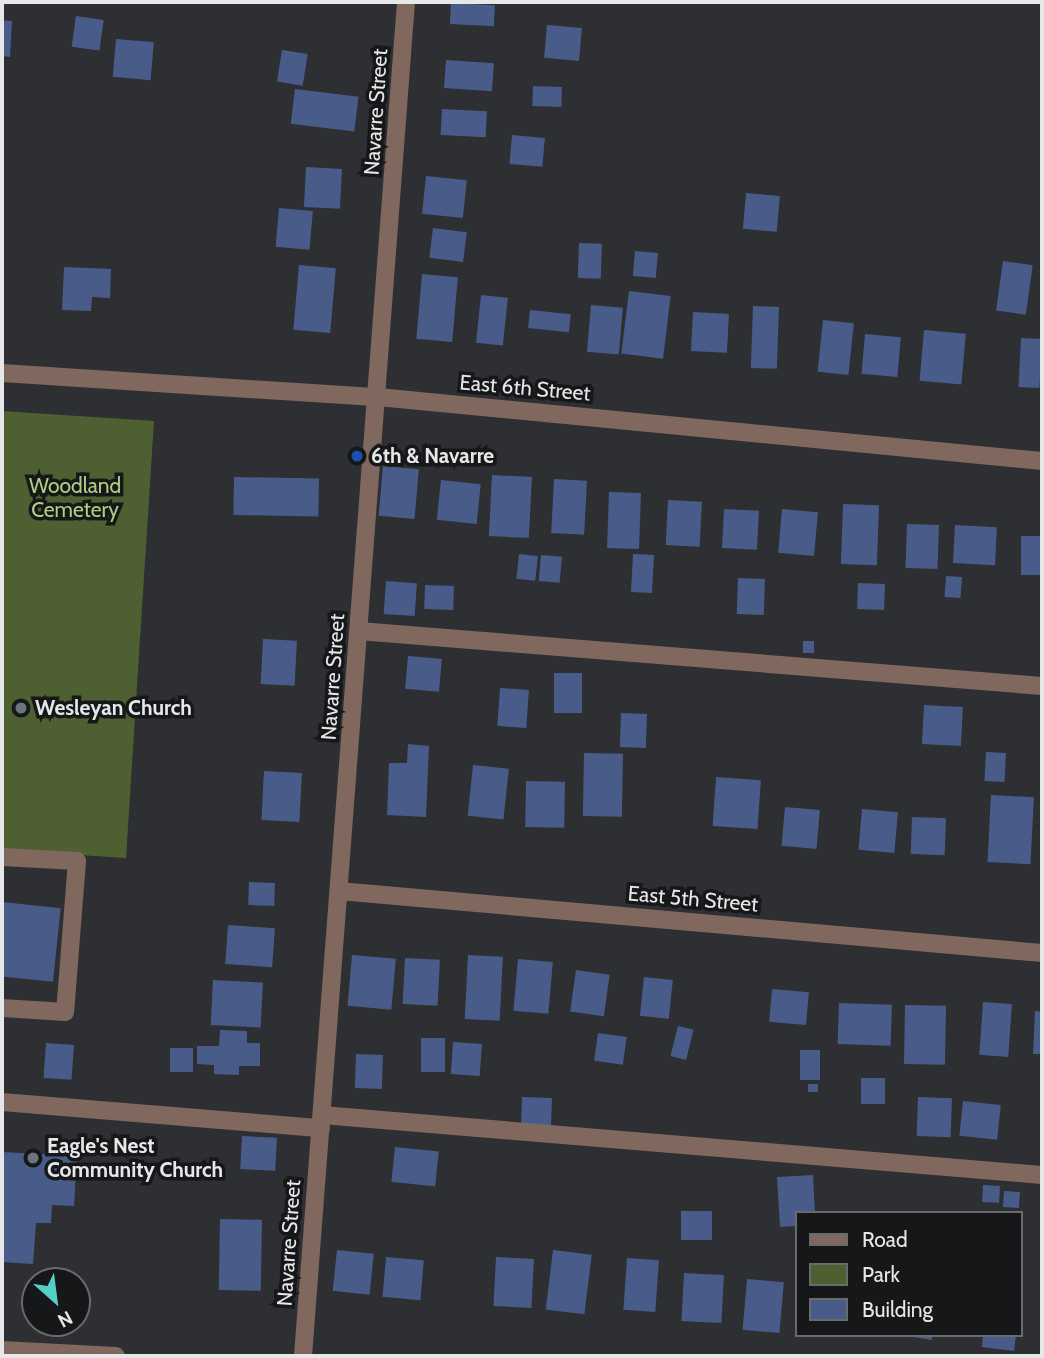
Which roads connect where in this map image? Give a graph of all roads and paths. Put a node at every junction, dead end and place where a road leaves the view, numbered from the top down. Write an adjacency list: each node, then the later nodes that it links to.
1 (407, 2): 3 (street, Navarre Street)
2 (2, 373): 3 (street, East 6th Street)
3 (378, 397): 4 (street, East 6th Street); 5 (street, Navarre Street)
4 (1042, 461)
5 (359, 631): 6 (street); 8 (street, Navarre Street)
6 (1042, 686)
7 (2, 857): 10 (street)
8 (339, 891): 9 (street, East 5th Street); 12 (street, Navarre Street)
9 (1042, 953)
10 (2, 1008)
11 (2, 1102): 12 (street)
12 (321, 1122): 13 (street); 16 (street, Navarre Street)
13 (1042, 1175)
14 (2, 1350): 15 (street)
15 (116, 1356)
16 (303, 1356)

